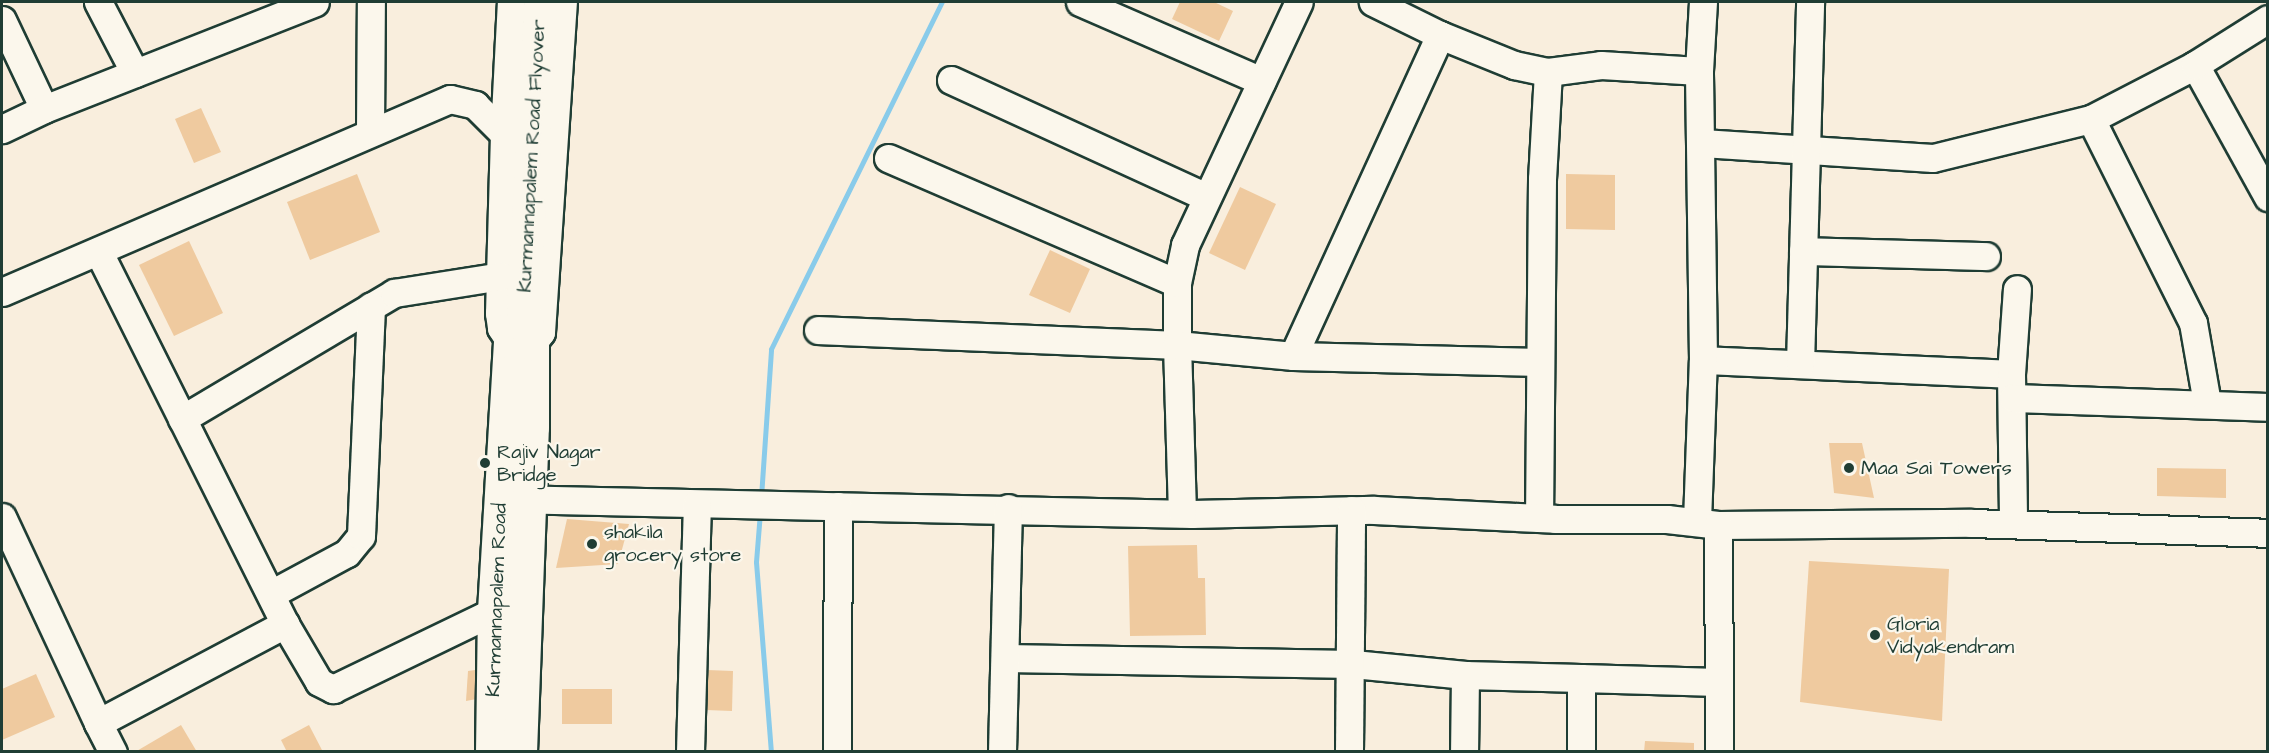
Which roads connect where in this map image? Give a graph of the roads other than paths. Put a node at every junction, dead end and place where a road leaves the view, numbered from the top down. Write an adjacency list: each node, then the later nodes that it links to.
1 (98, 2): 19 (street)
2 (315, 2): 12 (street)
3 (371, 2): 25 (street)
4 (511, 2): 26 (street)
5 (540, 2): 41 (main road, Kurmannapalem Road Flyover)
6 (563, 2): 41 (street)
7 (1080, 2): 21 (street)
8 (1299, 2): 21 (street)
9 (1373, 2): 15 (street)
10 (1703, 2): 17 (street)
11 (1810, 2): 28 (street)
12 (261, 12): 19 (street)
13 (2268, 19): 16 (street)
14 (2, 20): 22 (street)
15 (1440, 35): 18 (street); 43 (street)
16 (2195, 64): 23 (street); 30 (street)
17 (1699, 71): 18 (street); 27 (street)
18 (1548, 72): 45 (street)
19 (135, 73): 22 (street)
20 (951, 80): 31 (street)
21 (1262, 81): 31 (street)
22 (44, 109): 24 (street)
23 (2091, 119): 28 (street); 48 (street)
24 (2, 129)
25 (370, 130): 26 (street); 32 (street)
26 (504, 134): 35 (street)
27 (1702, 143): 28 (street); 44 (street)
28 (1805, 147): 33 (street)
29 (888, 158): 36 (street)
30 (2264, 184)
31 (1207, 197): 36 (street)
32 (98, 251): 38 (street); 50 (street)
33 (1803, 251): 34 (street); 46 (street)
34 (1986, 256)
35 (501, 276): 39 (street); 41 (street)
36 (1177, 283): 42 (street)
37 (2016, 289): 47 (street)
38 (2, 292)
39 (371, 306): 50 (street); 62 (street)
40 (818, 330): 42 (street)
41 (521, 343): 51 (main road, Kurmannapalem Road)
42 (1177, 345): 43 (street); 56 (street)
43 (1293, 356): 45 (street)
44 (1703, 360): 46 (street); 59 (street)
45 (1540, 362): 58 (street)
46 (1800, 364): 47 (street)
47 (2012, 386): 48 (street); 60 (street)
48 (2207, 402): 49 (street)
49 (2268, 407)
50 (182, 419): 62 (street)
51 (515, 500): 52 (street); 63 (main road, Kurmannapalem Road); 71 (main road, Kurmannapalem Road)
52 (697, 504): 53 (street); 73 (street)
53 (838, 506): 54 (street); 74 (street)
54 (1008, 508): 56 (street); 65 (street)
55 (1351, 510): 56 (street); 58 (street); 66 (street)
56 (1182, 513)
57 (2, 517): 70 (street)
58 (1539, 518): 59 (street)
59 (1707, 523): 60 (street); 69 (street)
60 (2013, 524): 61 (street)
61 (2268, 533)
62 (272, 594): 64 (street)
63 (494, 611): 64 (street); 71 (main road, Kurmannapalem Road)
64 (285, 624): 70 (street)
65 (1005, 658): 66 (street); 75 (street)
66 (1353, 664): 67 (street); 76 (street)
67 (1465, 675): 68 (street); 77 (street)
68 (1581, 678): 69 (street); 78 (street)
69 (1718, 682): 79 (street)
70 (98, 723): 72 (street)
71 (498, 751)
72 (113, 752)
73 (690, 752)
74 (837, 752)
75 (1002, 752)
76 (1349, 752)
77 (1464, 752)
78 (1581, 752)
79 (1719, 752)

